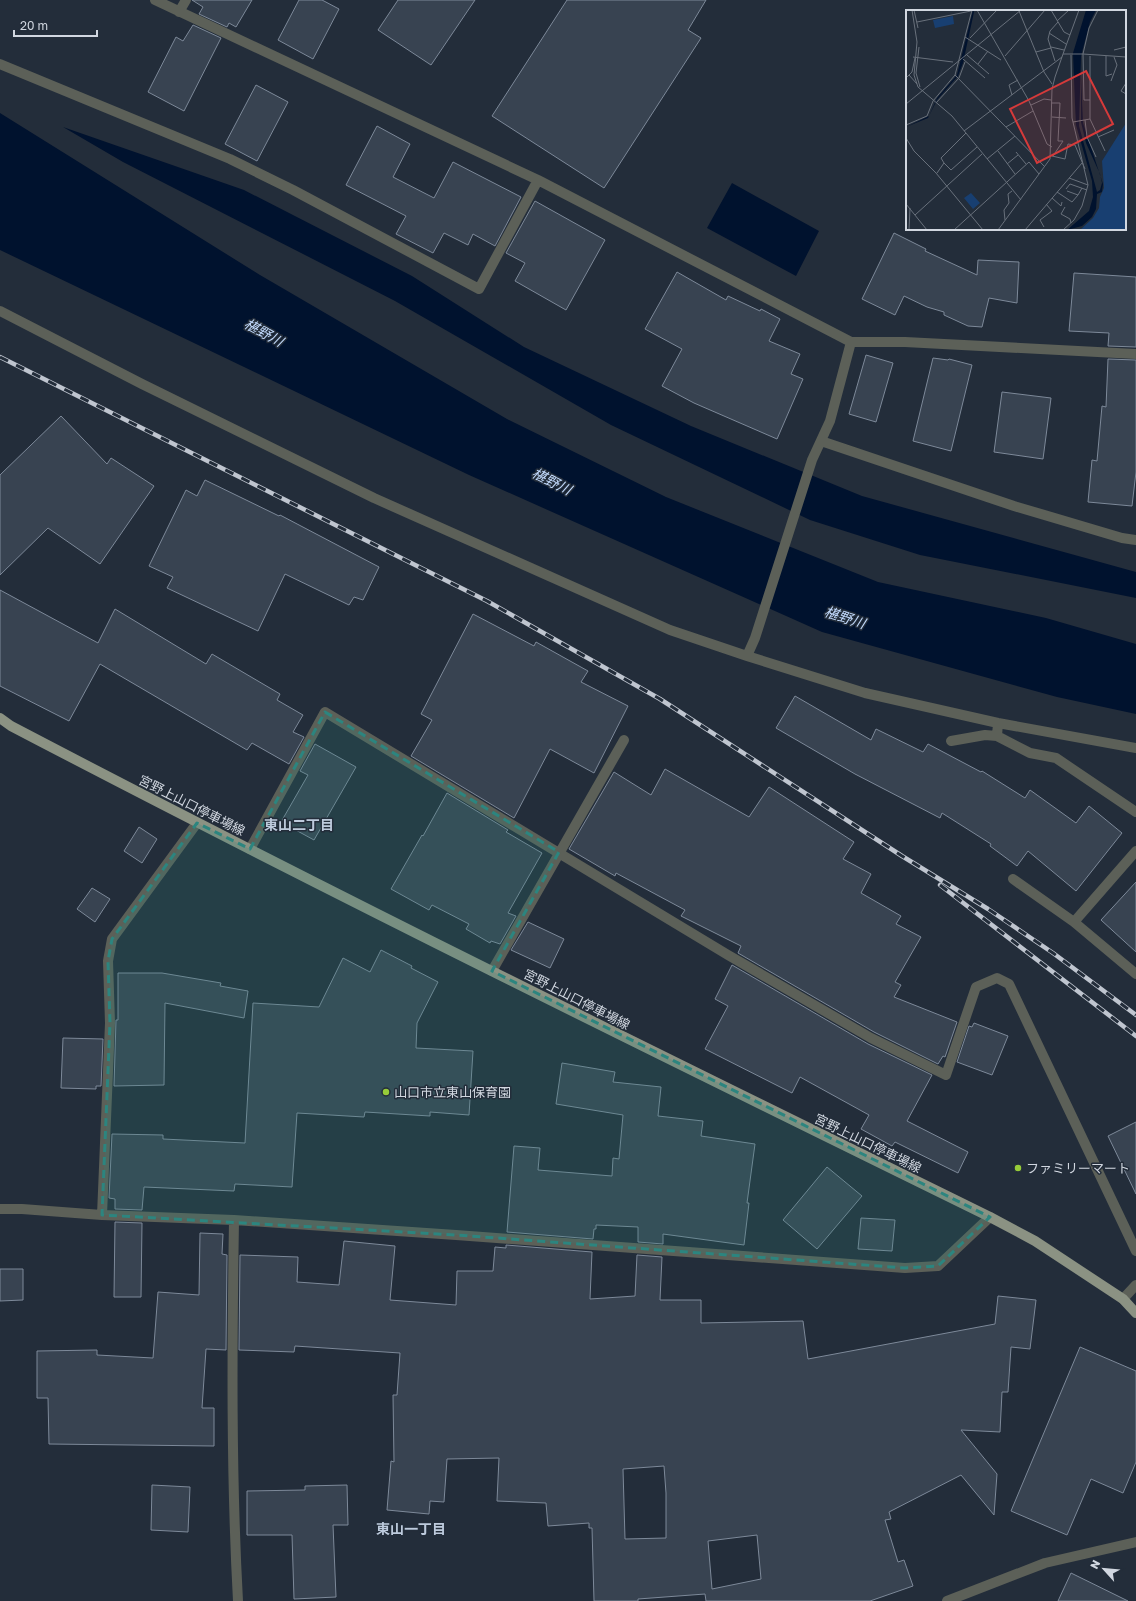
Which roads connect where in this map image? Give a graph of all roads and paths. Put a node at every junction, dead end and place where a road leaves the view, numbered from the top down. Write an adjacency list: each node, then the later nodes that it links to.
1 (155, 0): 3 (street)
2 (186, 0): 3 (street)
3 (179, 12): 5 (street)
4 (0, 64): 5 (street)
5 (538, 180): 7 (street)
6 (0, 311): 11 (street)
7 (851, 342): 8 (street); 9 (street)
8 (1136, 354)
9 (821, 441): 10 (street); 11 (street)
10 (1136, 540)
11 (747, 656): 13 (street)
12 (0, 718): 19 (main road, 宮野上山口停車場線)
13 (998, 723): 14 (street); 17 (street)
14 (997, 736): 16 (street); 18 (street)
15 (624, 740): 22 (street)
16 (951, 741)
17 (1136, 748)
18 (1136, 812)
19 (197, 823): 20 (main road, 宮野上山口停車場線); 28 (street)
20 (250, 849): 22 (street); 25 (main road, 宮野上山口停車場線)
21 (1136, 851): 24 (street)
22 (559, 852): 25 (street); 31 (street)
23 (1013, 879): 24 (street)
24 (1074, 922): 26 (street)
25 (492, 971): 29 (main road, 宮野上山口停車場線)
26 (1136, 974)
27 (0, 1209): 28 (street)
28 (102, 1215): 30 (street)
29 (990, 1217): 30 (street); 33 (main road, 宮野上山口停車場線)
30 (234, 1220): 36 (street)
31 (1136, 1251)
32 (1136, 1285): 33 (street)
33 (1123, 1299): 34 (main road, 宮野上山口停車場線)
34 (1136, 1313)
35 (1136, 1542): 37 (street)
36 (238, 1601)
37 (947, 1601)

